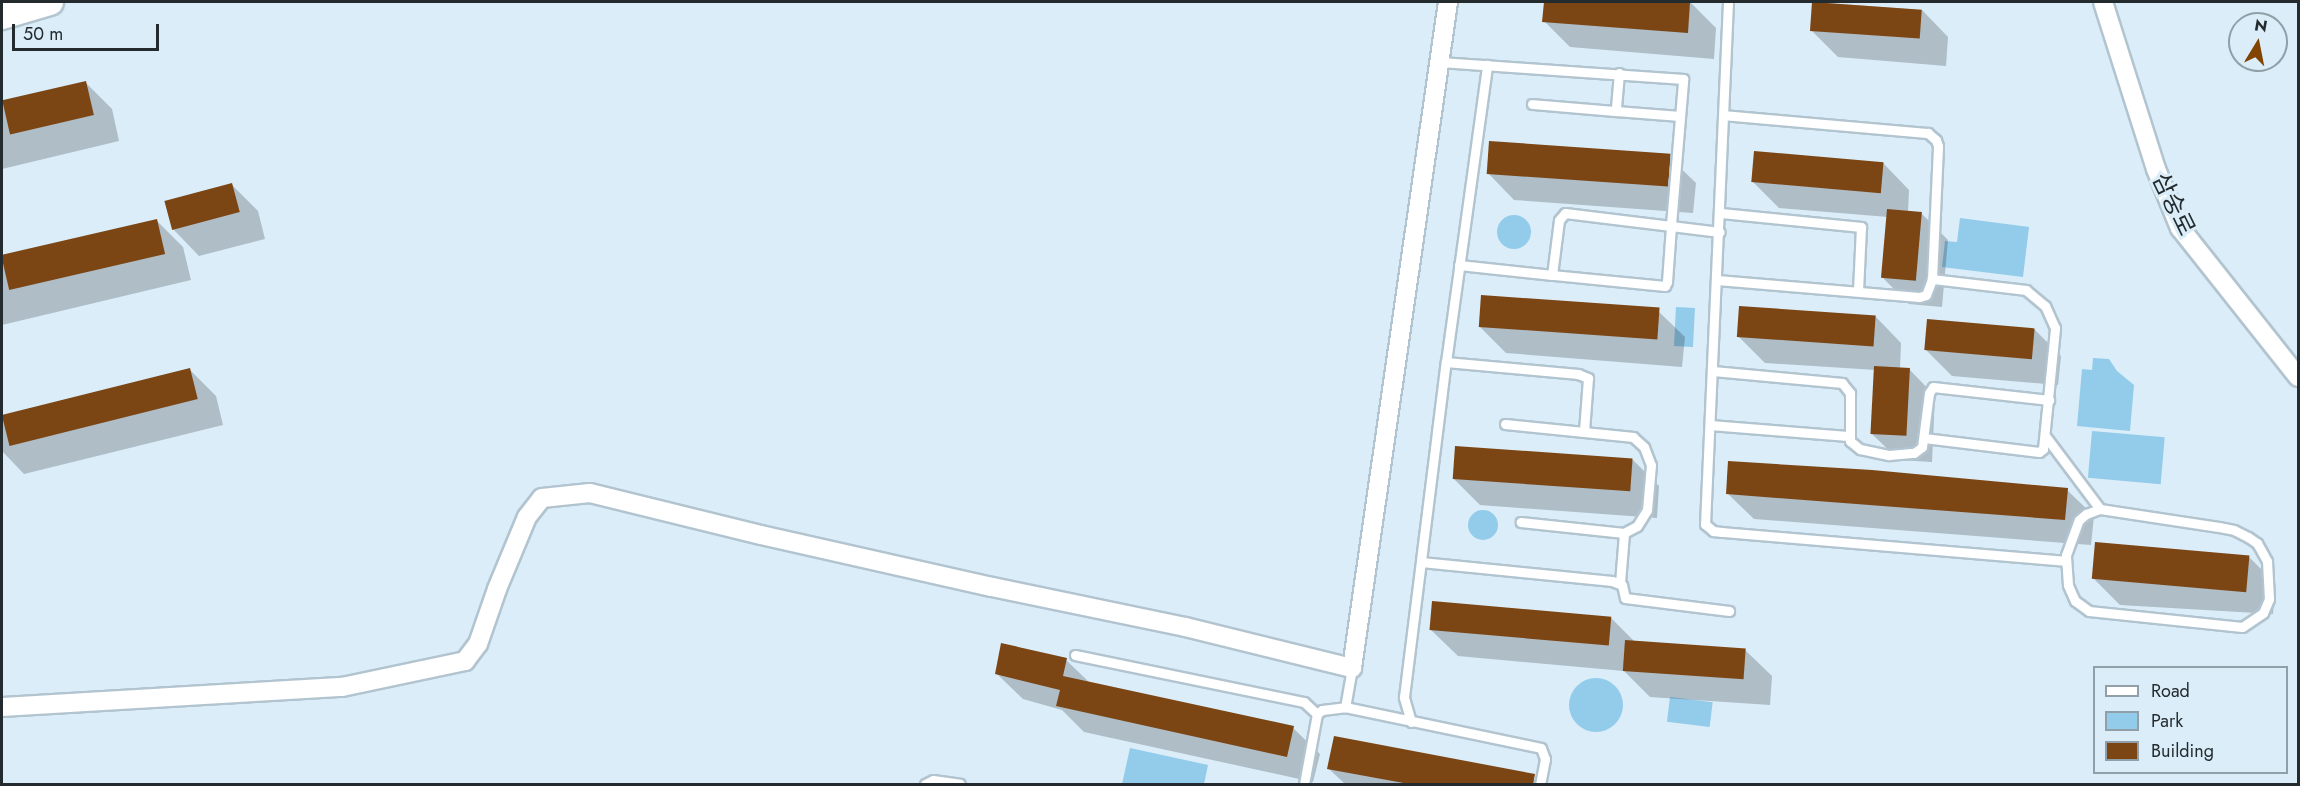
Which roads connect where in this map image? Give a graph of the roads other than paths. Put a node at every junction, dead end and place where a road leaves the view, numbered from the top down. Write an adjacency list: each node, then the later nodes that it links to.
1 (50, 2): 5 (main road)
2 (1449, 2): 6 (street)
3 (1728, 2): 11 (lane)
4 (2103, 2): 22 (street, 삼숭로)
5 (2, 16)
6 (1440, 62): 7 (lane); 39 (street)
7 (1487, 65): 8 (lane); 16 (lane)
8 (1619, 73): 10 (lane); 12 (lane)
9 (1532, 104): 10 (lane)
10 (1616, 111): 12 (lane)
11 (1724, 115): 13 (lane); 18 (lane)
12 (1680, 116): 14 (lane)
13 (1721, 213): 15 (lane); 20 (lane)
14 (1671, 226): 15 (lane); 17 (lane); 17 (lane)
15 (1720, 232): 19 (lane)
16 (1459, 265): 17 (lane); 21 (lane)
17 (1552, 275)
18 (1932, 279): 20 (lane); 24 (lane)
19 (1717, 280): 20 (lane); 23 (lane)
20 (1858, 290)
21 (1446, 362): 27 (lane); 35 (lane)
22 (2295, 367)
23 (1713, 371): 26 (lane); 28 (lane)
24 (2049, 400): 29 (lane); 30 (lane)
25 (1505, 424): 27 (lane)
26 (1710, 425): 28 (lane); 34 (lane)
27 (1584, 431): 33 (lane)
28 (1848, 436): 30 (lane)
29 (2046, 437): 30 (lane); 31 (lane)
30 (1924, 438)
31 (2100, 509): 34 (lane); 34 (lane)
32 (1521, 522): 33 (lane)
33 (1624, 533): 36 (lane)
34 (2066, 561)
35 (1421, 562): 36 (lane); 43 (lane)
36 (1620, 583): 37 (lane)
37 (1729, 611)
38 (1075, 654): 42 (lane)
39 (1352, 668): 40 (street); 41 (lane)
40 (2, 707)
41 (1345, 707): 42 (lane); 43 (lane)
42 (1317, 714): 46 (lane)
43 (1411, 722): 47 (lane)
44 (925, 784): 45 (lane)
45 (960, 784)
46 (1304, 784)
47 (1540, 784)

